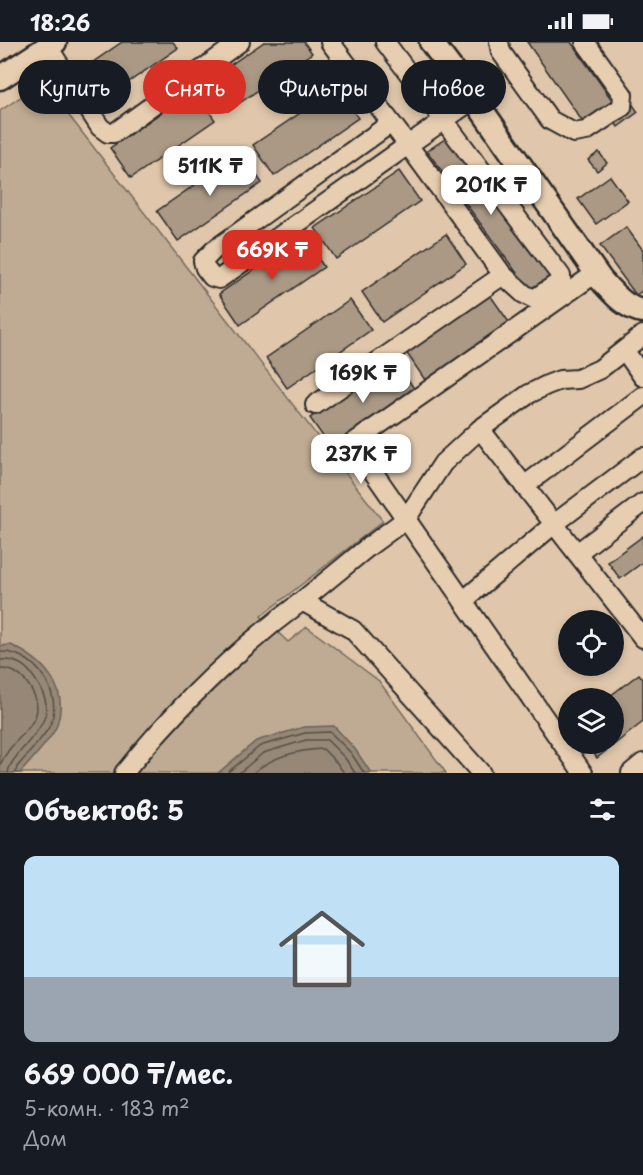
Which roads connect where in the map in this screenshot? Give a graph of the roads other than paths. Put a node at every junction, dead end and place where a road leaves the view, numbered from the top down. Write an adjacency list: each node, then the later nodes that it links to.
1 (240, 42): 7 (street)
2 (330, 42): 13 (street)
3 (386, 42): 12 (street)
4 (431, 42): 8 (main road)
5 (499, 42): 6 (street)
6 (590, 44)
7 (52, 45): 9 (main road)
8 (445, 60)
9 (0, 78)
10 (454, 114): 12 (street)
11 (485, 114): 15 (main road)
12 (444, 121): 14 (street); 16 (street)
13 (391, 123): 14 (street); 14 (street)
14 (408, 145): 16 (street)
15 (596, 273): 17 (main road); 27 (street)
16 (503, 275): 22 (street)
17 (643, 311)
18 (643, 335): 19 (street)
19 (625, 351): 20 (street); 23 (street)
20 (643, 377)
21 (643, 396): 25 (street)
22 (315, 405)
23 (480, 429): 25 (street); 27 (street)
24 (643, 457): 28 (street)
25 (524, 486): 28 (street)
26 (643, 503): 29 (street)
27 (406, 519): 30 (street); 31 (street)
28 (554, 524): 29 (street); 31 (street)
29 (577, 554): 32 (street)
30 (302, 601): 34 (street); 35 (street)
31 (463, 601): 36 (street)
32 (643, 638)
33 (643, 763): 37 (street)
34 (124, 773)
35 (481, 773)
36 (583, 773)
37 (631, 773)

